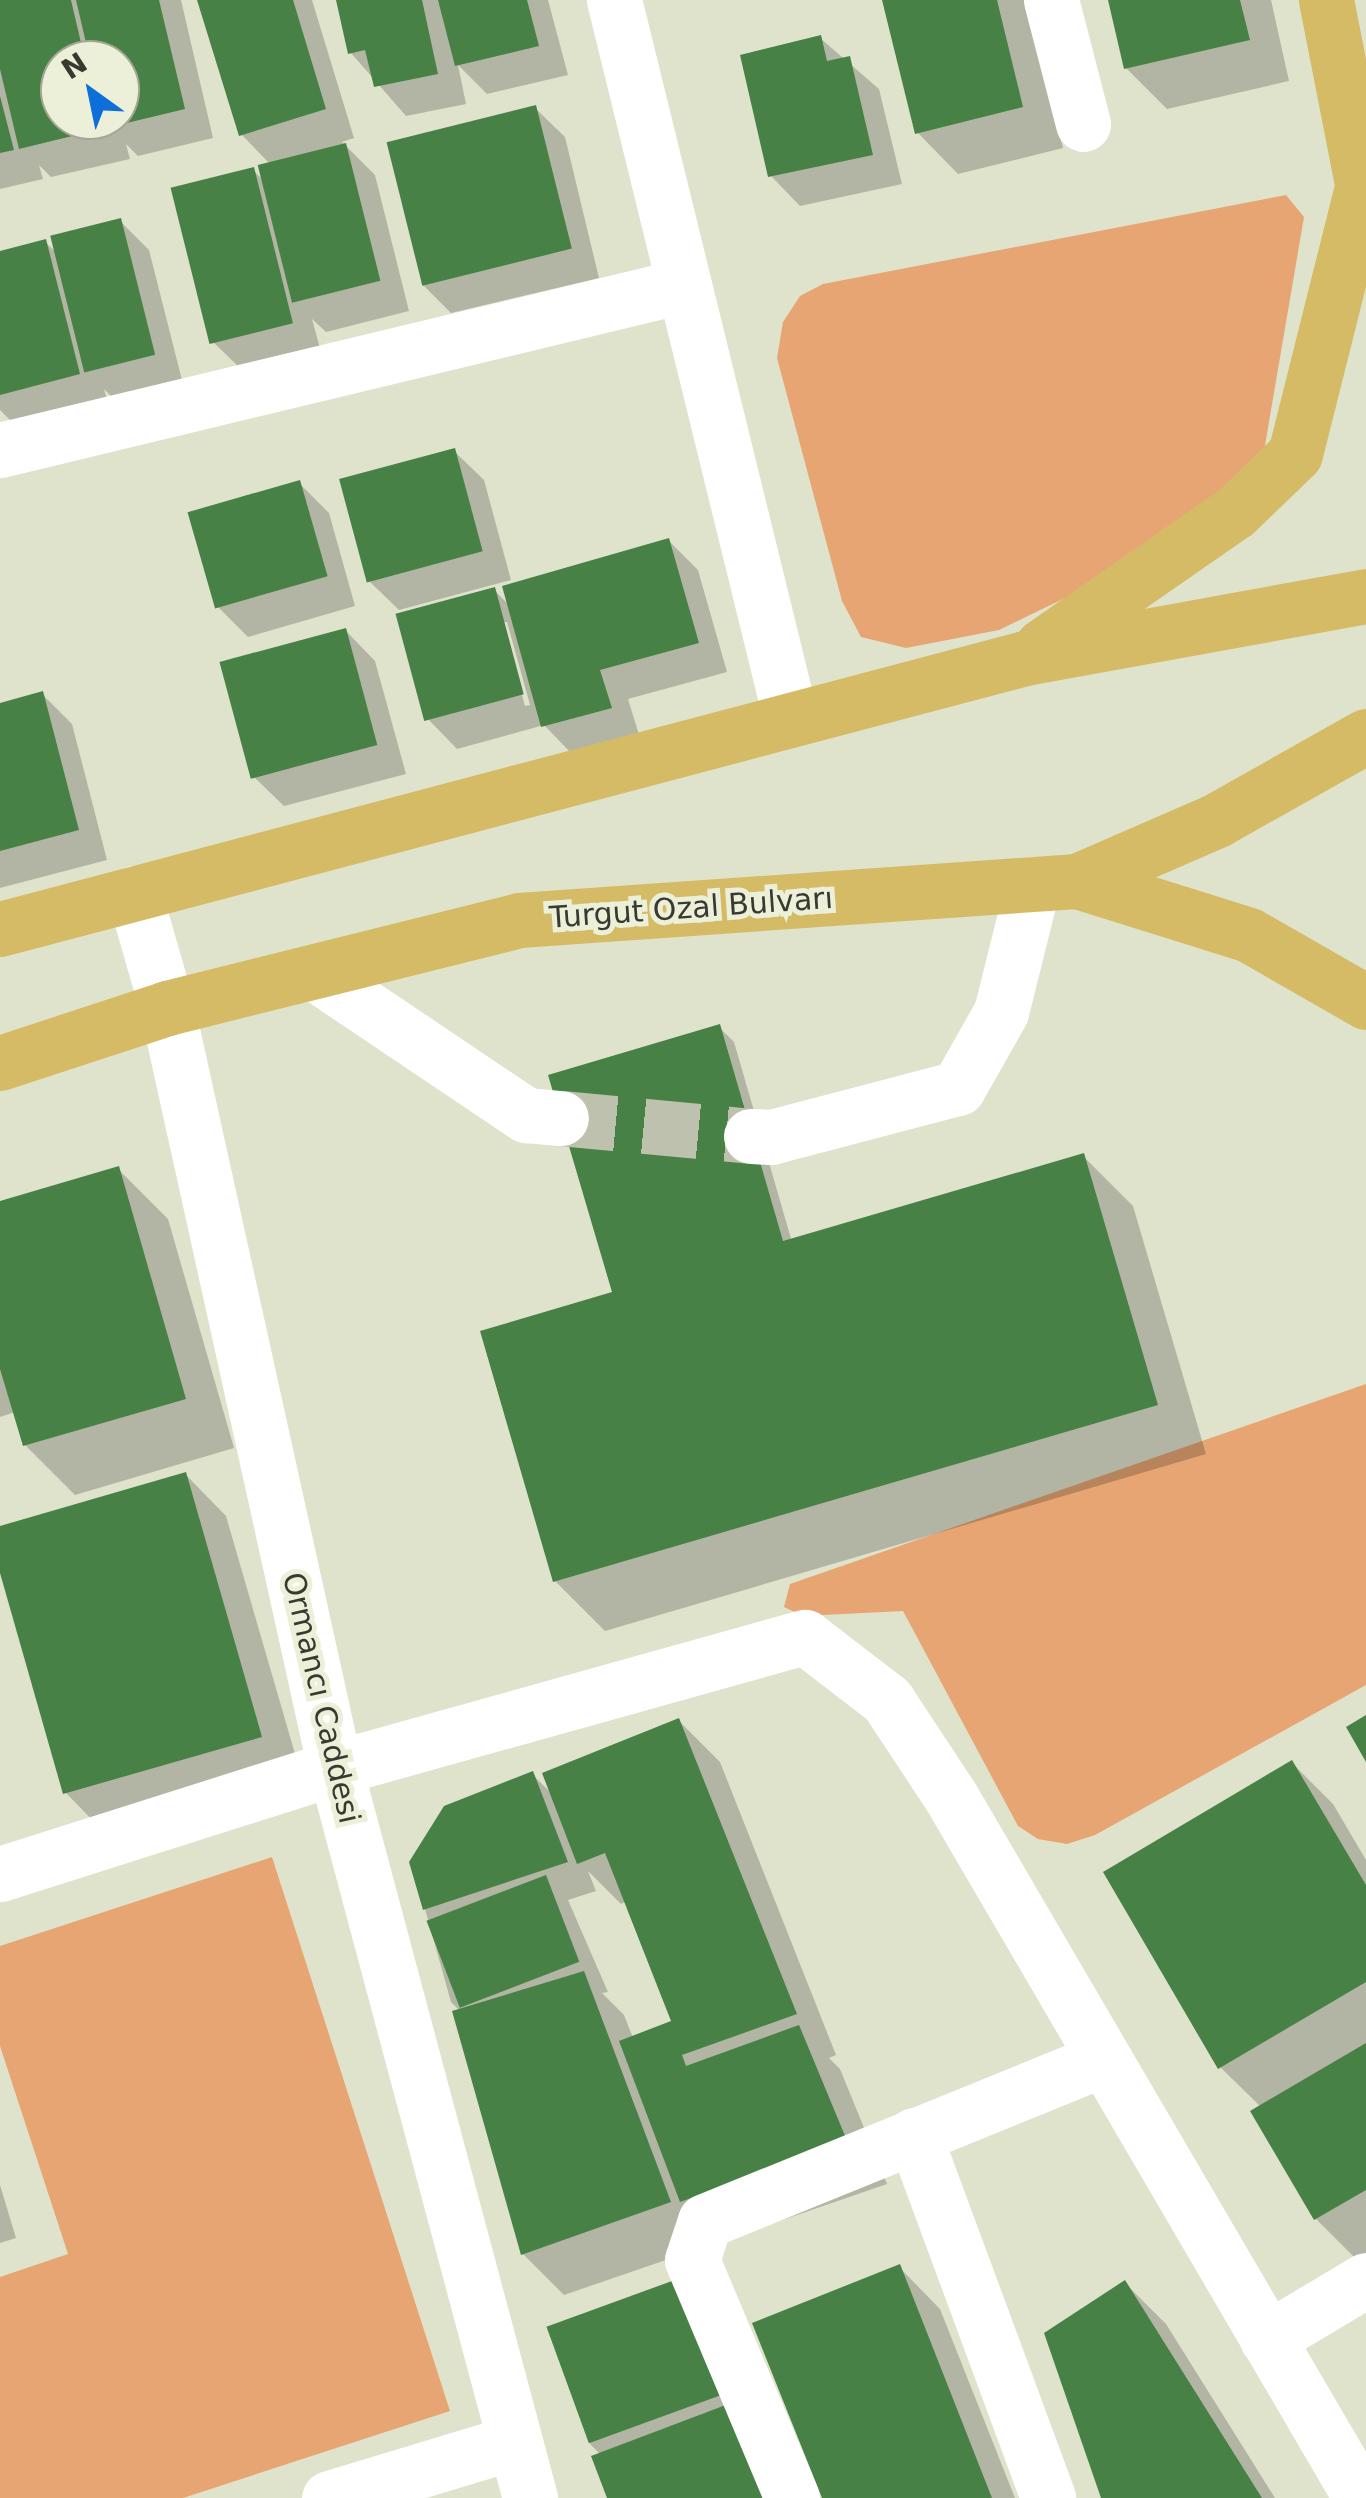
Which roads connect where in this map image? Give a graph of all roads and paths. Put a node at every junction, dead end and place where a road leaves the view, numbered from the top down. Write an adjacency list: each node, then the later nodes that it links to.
1 (614, 0): 6 (street)
2 (1052, 0): 4 (street)
3 (1326, 0): 5 (main road)
4 (1083, 124)
5 (1364, 193): 9 (main road)
6 (682, 286): 7 (street); 10 (street)
7 (0, 450)
8 (1366, 596): 9 (main road)
9 (1025, 658): 10 (main road)
10 (790, 716): 13 (main road)
11 (1366, 736): 12 (main road, Turgut Ozal Bulvarı)
12 (1055, 883): 15 (main road, Turgut Ozal Bulvarı); 16 (main road); 20 (street)
13 (134, 893): 14 (main road); 17 (street, Ormancı Caddesi)
14 (0, 929)
15 (313, 972): 17 (main road, Turgut Ozal Bulvarı); 19 (street)
16 (1366, 1002)
17 (167, 1008): 18 (main road, Turgut Ozal Bulvarı); 21 (street, Ormancı Caddesi)
18 (0, 1063)
19 (561, 1118)
20 (752, 1136)
21 (335, 1768): 22 (street); 23 (street); 27 (street, Ormancı Caddesi)
22 (0, 1874)
23 (1101, 2060): 24 (street); 26 (street)
24 (914, 2135): 30 (street); 31 (street)
25 (1366, 2280): 26 (street)
26 (1267, 2339): 32 (street)
27 (511, 2443): 28 (street); 29 (street, Ormancı Caddesi)
28 (329, 2498)
29 (530, 2498)
30 (792, 2498)
31 (1048, 2498)
32 (1361, 2498)

